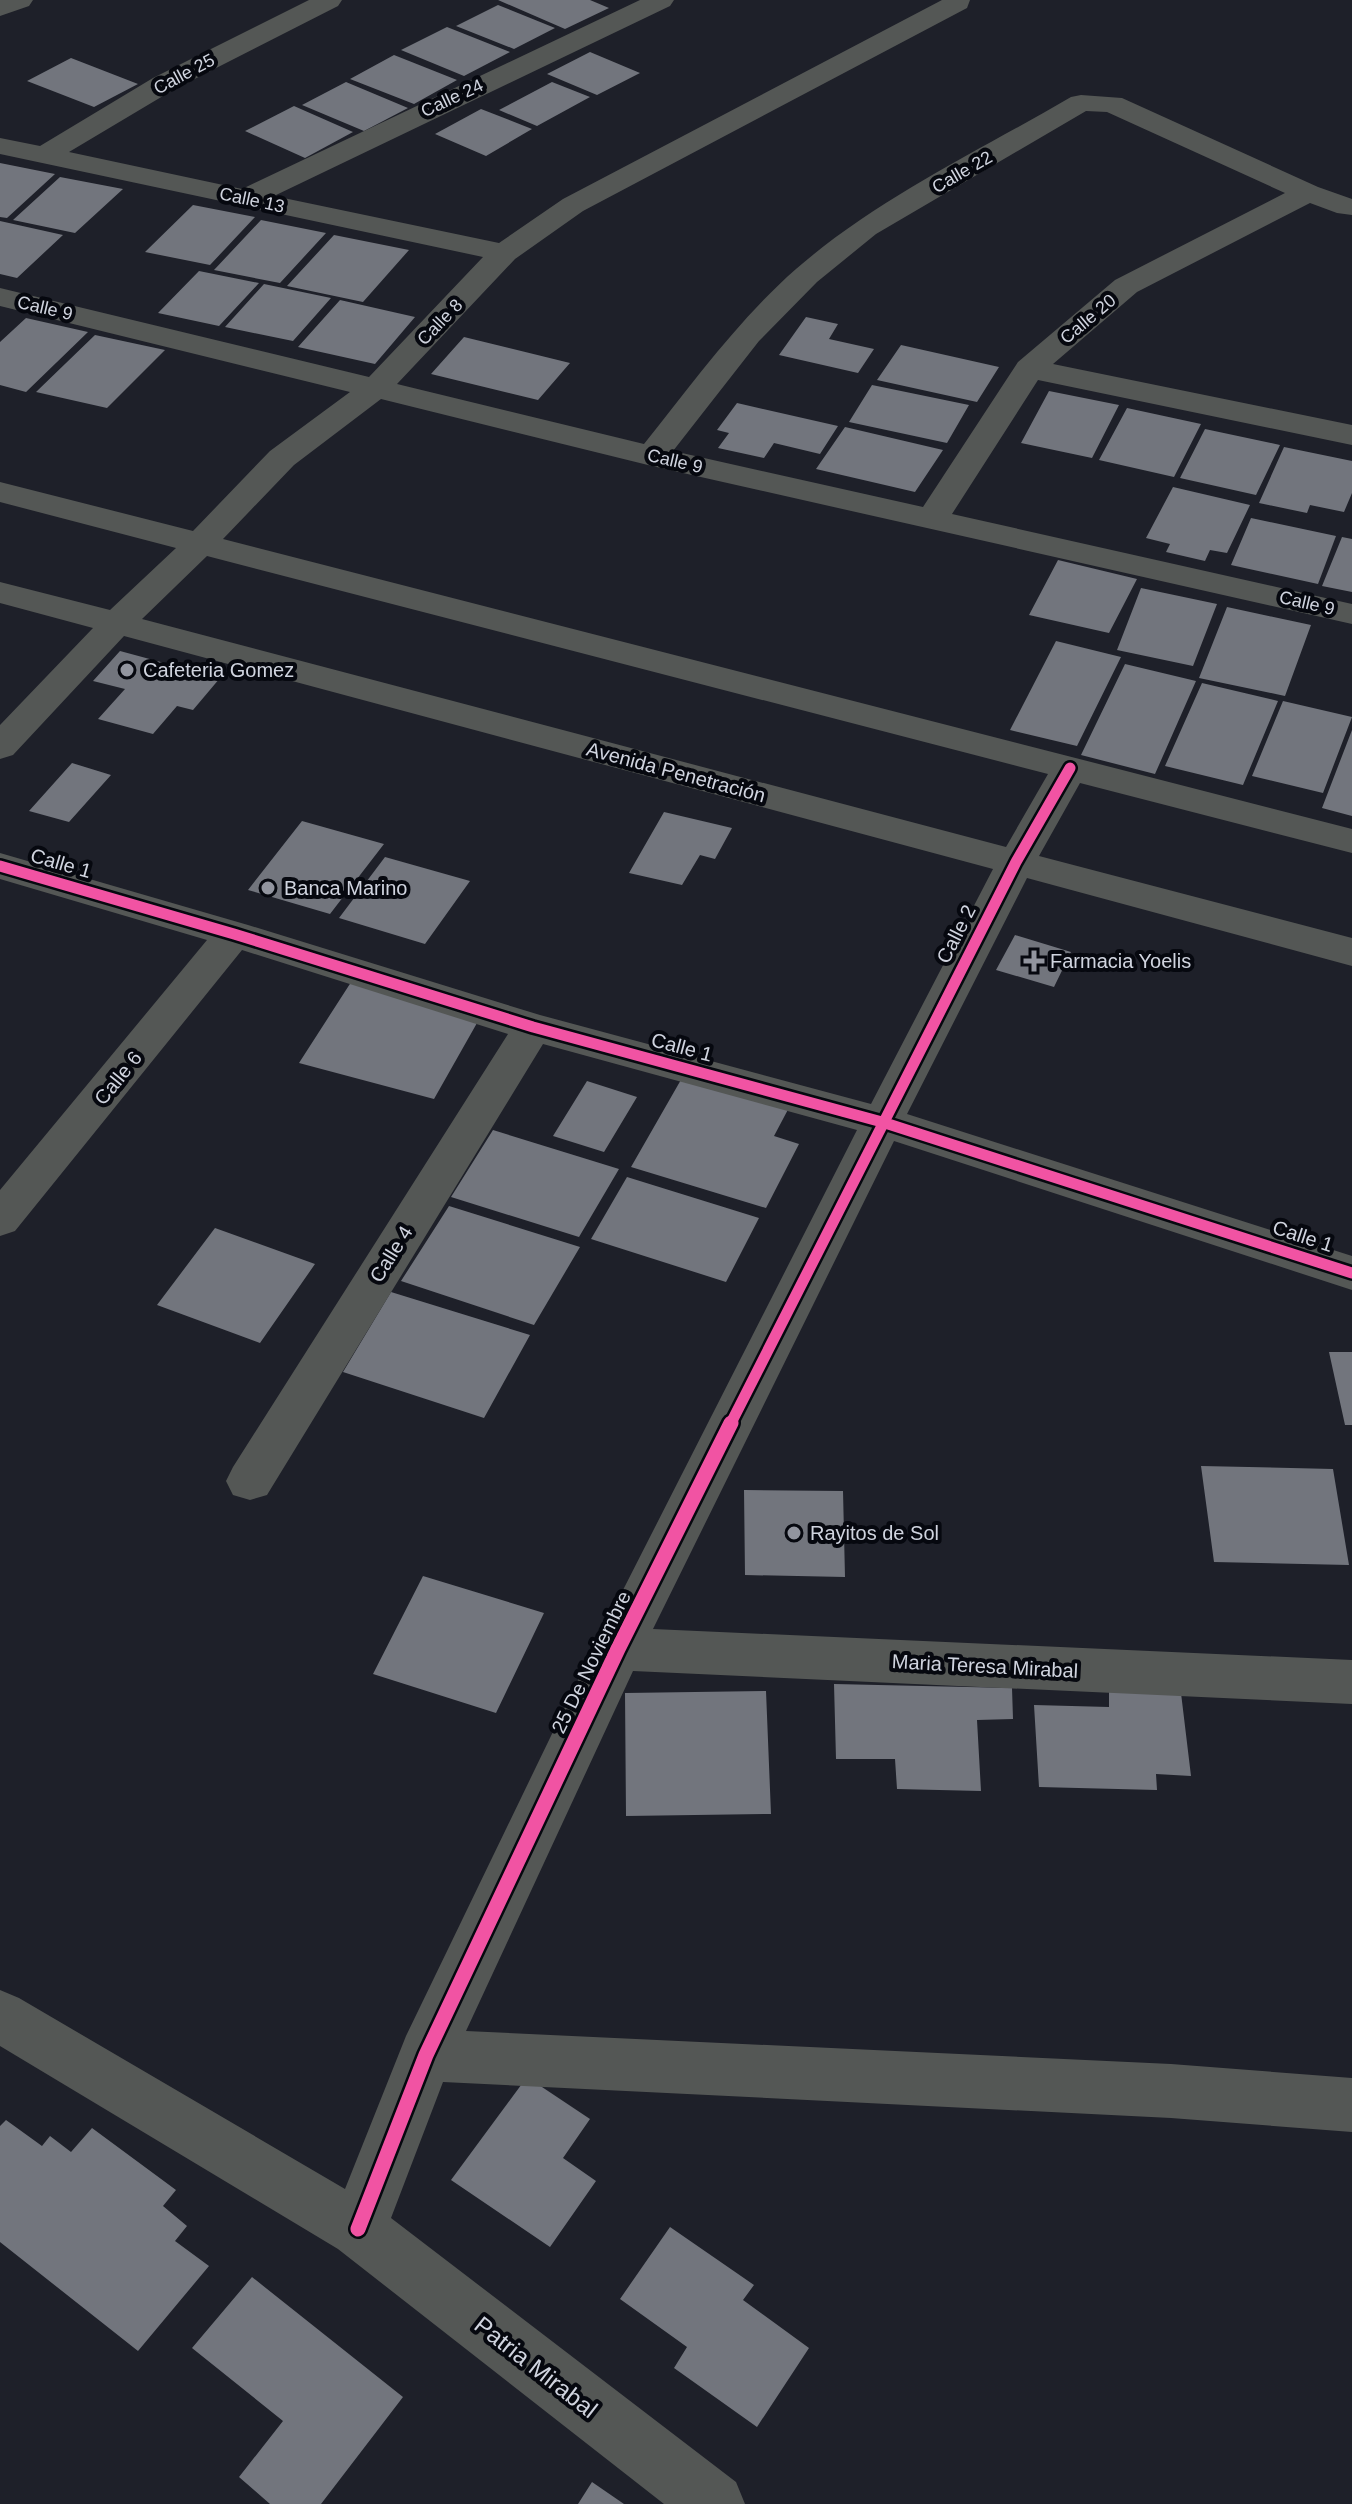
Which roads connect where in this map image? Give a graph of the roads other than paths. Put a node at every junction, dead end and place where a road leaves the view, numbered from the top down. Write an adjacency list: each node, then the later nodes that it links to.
1 (20, 0): 5 (street)
2 (329, 0): 7 (street, Calle 25)
3 (661, 0): 9 (street, Calle 24)
4 (958, 2): 11 (street, Calle 8)
5 (0, 8)
6 (0, 146): 7 (street, Calle 13)
7 (43, 156): 9 (street, Calle 13)
8 (1308, 193): 10 (street, Calle 22); 13 (street, Calle 20); 16 (street, Calle 22)
9 (244, 199): 11 (street, Calle 13)
10 (1347, 207)
11 (504, 253): 14 (street, Calle 8)
12 (0, 297): 14 (street, Calle 9)
13 (1029, 369): 15 (street); 18 (street, Calle 20)
14 (377, 387): 16 (street, Calle 9); 19 (street, Calle 8)
15 (1352, 435)
16 (652, 456): 18 (street, Calle 9)
17 (0, 492): 19 (street)
18 (933, 517): 21 (street, Calle 9)
19 (200, 544): 22 (street, Calle 8); 24 (street)
20 (0, 592): 22 (street, Avenida Penetración)
21 (1352, 614)
22 (116, 624): 23 (street, Calle 8); 26 (street, Avenida Penetración)
23 (0, 747)
24 (1070, 768): 25 (street); 26 (street, Calle 2)
25 (1352, 841)
26 (1016, 862): 29 (street, Avenida Penetración); 31 (street, Calle 2)
27 (0, 866): 28 (street, Calle 1)
28 (234, 934): 30 (street, Calle 1); 32 (street, Calle 6)
29 (1352, 952)
30 (533, 1027): 31 (street, Calle 1); 34 (street, Calle 4)
31 (882, 1122): 33 (street, Calle 1); 35 (street, 25 De Noviembre)
32 (0, 1220)
33 (1352, 1273)
34 (250, 1481)
35 (618, 1649): 36 (street, Maria Teresa Mirabal); 38 (street, 25 De Noviembre)
36 (1352, 1682)
37 (0, 2016): 40 (street, Patria Mirabal)
38 (426, 2055): 39 (street); 40 (street, 25 De Noviembre)
39 (1352, 2105)
40 (358, 2229): 41 (street, Patria Mirabal)
41 (714, 2504)

